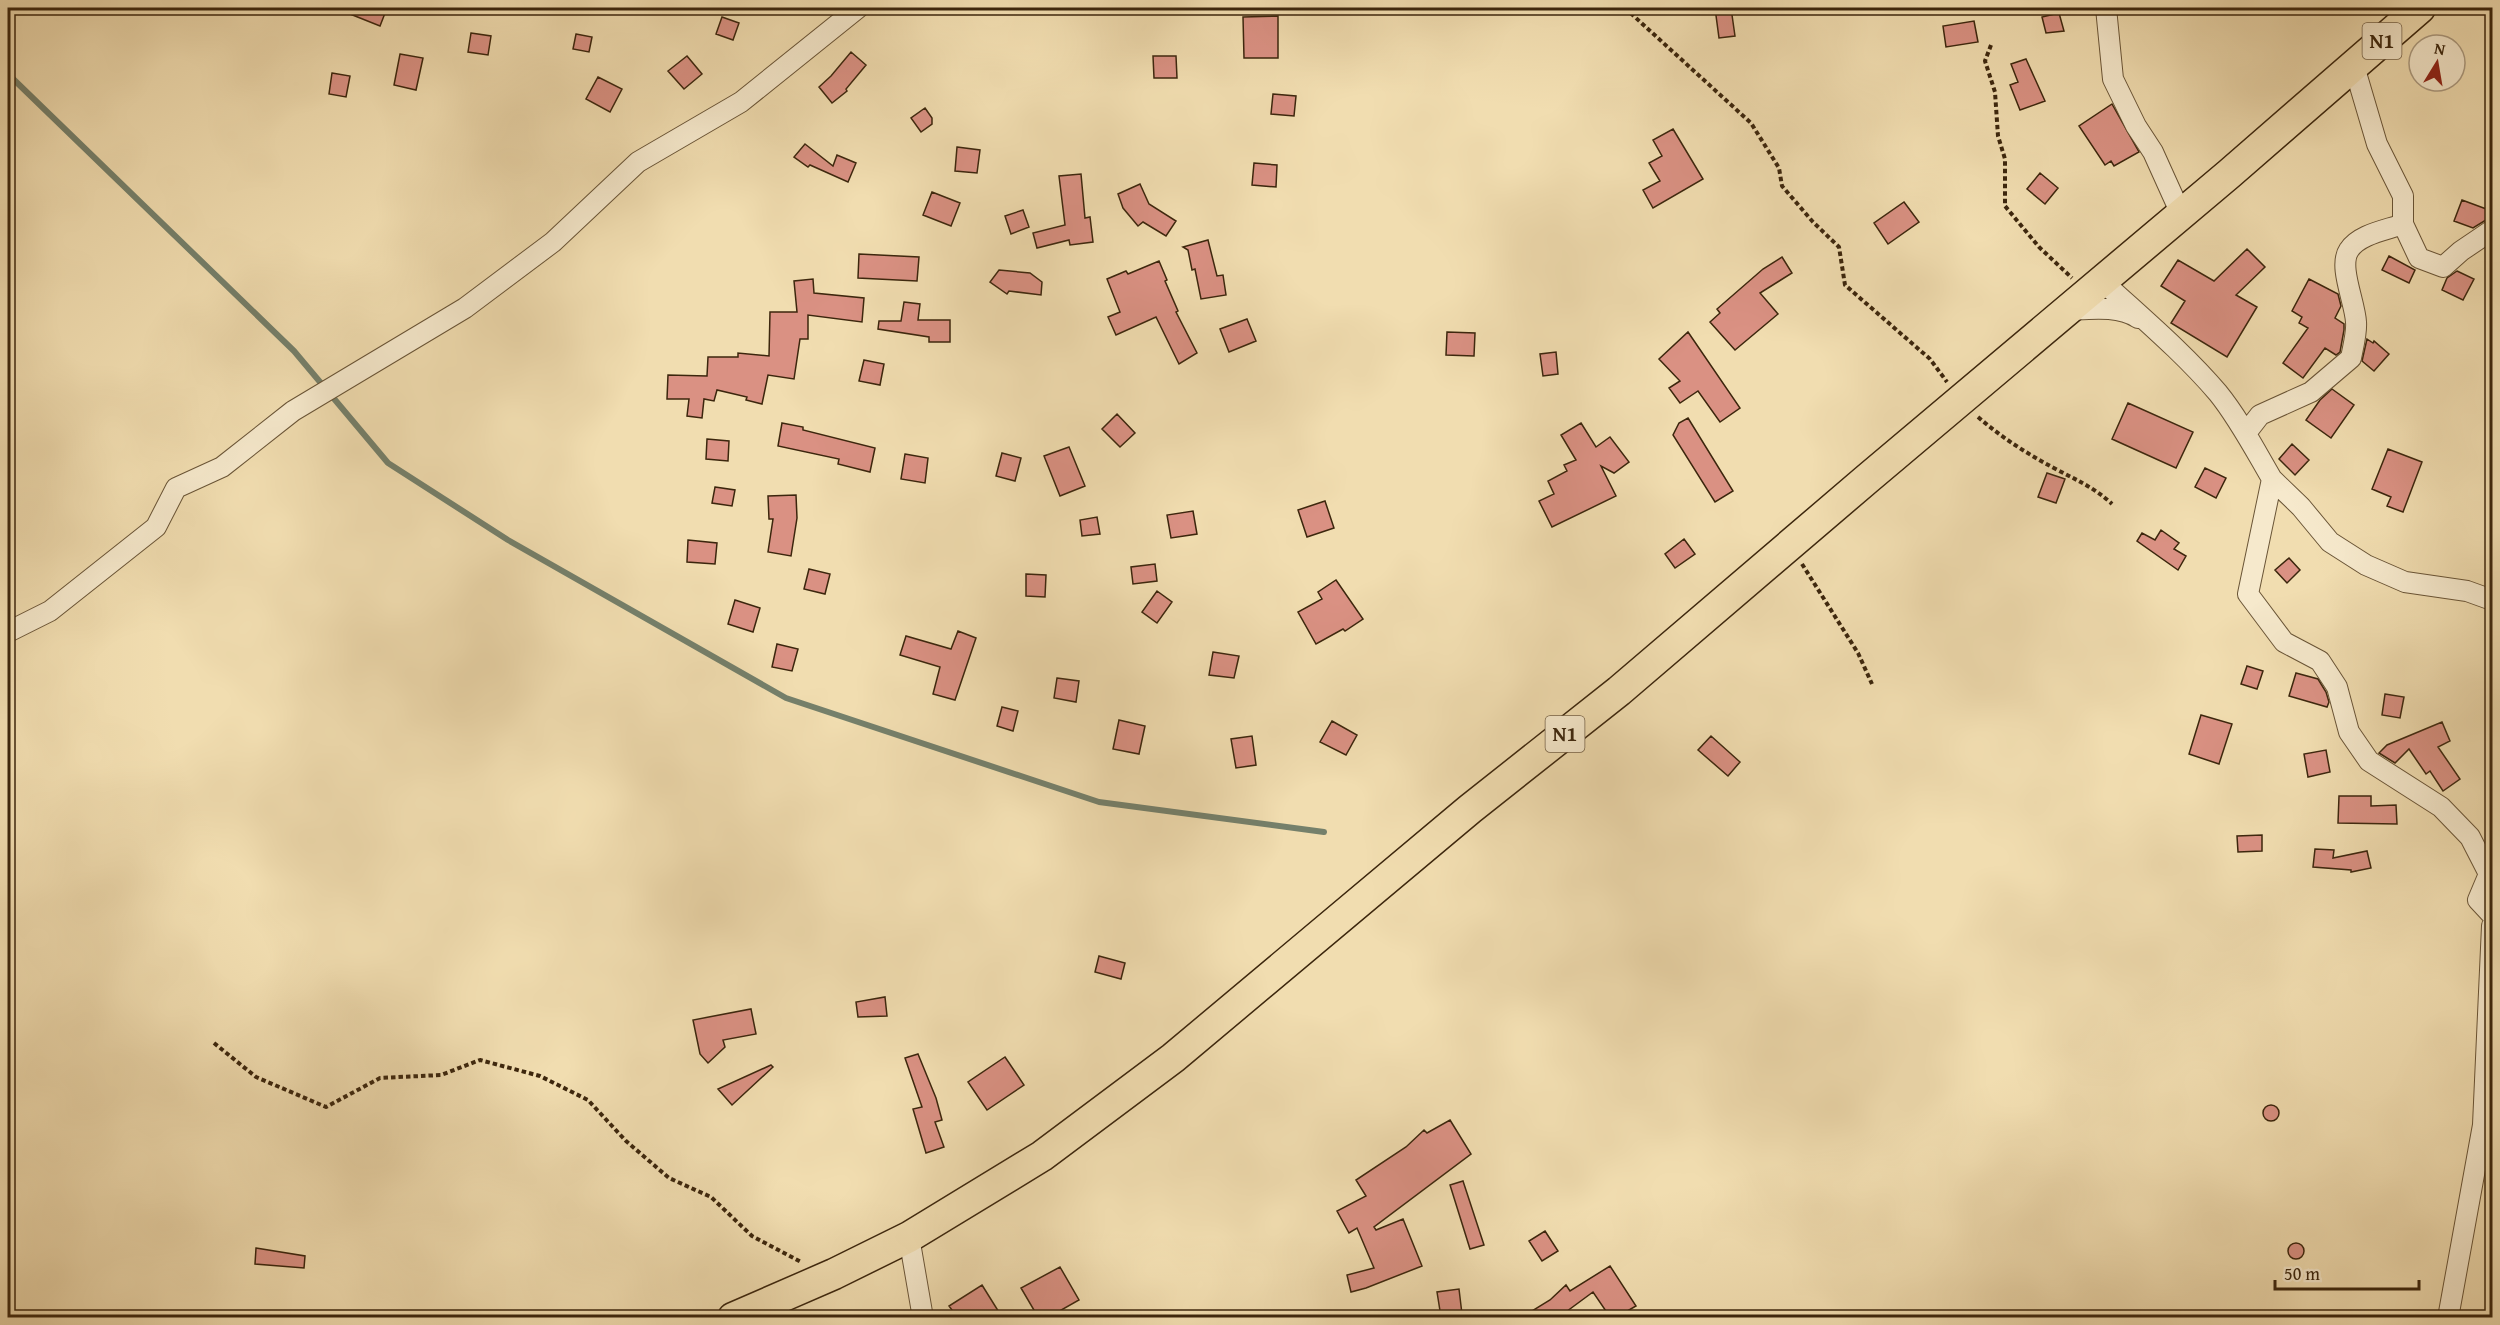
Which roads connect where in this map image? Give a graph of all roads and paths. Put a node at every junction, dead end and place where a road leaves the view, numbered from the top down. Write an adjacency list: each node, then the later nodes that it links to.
1 (858, 8): 18 (street)
2 (1625, 8): 12 (path)
3 (2106, 8): 7 (street)
4 (2420, 8): 6 (highway, N1)
5 (1991, 45): 10 (path)
6 (2354, 66): 7 (highway, N1); 8 (street)
7 (2181, 214): 10 (highway, N1)
8 (2403, 224): 9 (street); 13 (street)
9 (2493, 230)
10 (2086, 294): 11 (street); 11 (street); 12 (highway, N1)
11 (2165, 338): 13 (street)
12 (1961, 401): 15 (path); 16 (highway, N1)
13 (2246, 433): 14 (street)
14 (2272, 479): 17 (street); 20 (street)
15 (2112, 504)
16 (1789, 547): 19 (path); 23 (highway, N1)
17 (2493, 600)
18 (8, 632)
19 (1872, 684)
20 (2493, 915)
21 (2493, 926): 27 (street)
22 (214, 1043): 24 (path)
23 (909, 1237): 24 (highway, N1); 26 (street)
24 (834, 1274): 25 (highway, N1)
25 (733, 1317)
26 (923, 1317)
27 (2448, 1317)

